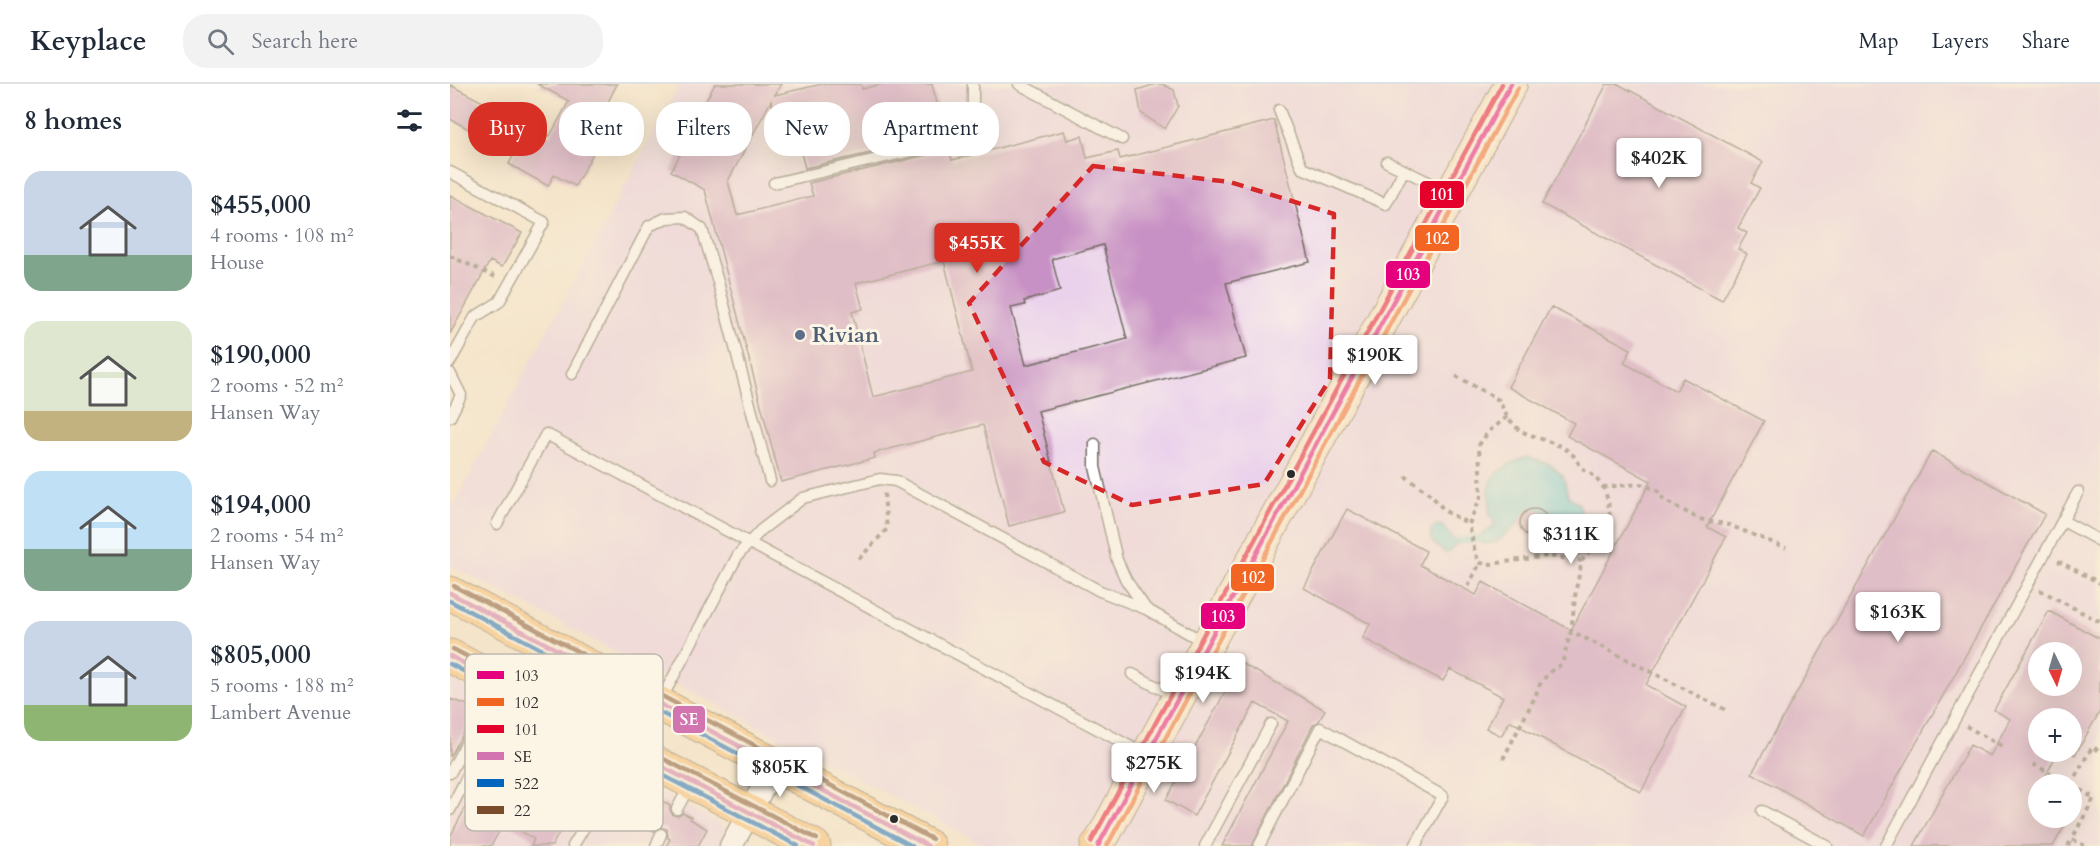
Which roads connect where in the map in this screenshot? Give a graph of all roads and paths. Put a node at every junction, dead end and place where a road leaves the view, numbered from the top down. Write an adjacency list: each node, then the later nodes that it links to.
1 (973, 84): 9 (lane)
2 (1019, 84): 5 (lane)
3 (1511, 84): 10 (street)
4 (1279, 110): 7 (lane)
5 (1122, 139)
6 (1387, 162): 7 (lane)
7 (1404, 170): 10 (lane)
8 (450, 172): 12 (lane)
9 (774, 183)
10 (1452, 194): 42 (street)
11 (450, 256): 12 (path)
12 (510, 283): 13 (lane)
13 (450, 362)
14 (450, 373): 17 (lane)
15 (572, 374): 22 (lane)
16 (1456, 376): 18 (path)
17 (450, 417)
18 (1507, 417): 23 (path); 27 (path)
19 (1095, 444): 39 (lane)
20 (1405, 476): 27 (path)
21 (880, 479): 29 (lane); 32 (path); 39 (lane)
22 (770, 481)
23 (1603, 487): 30 (path); 33 (path)
24 (2078, 492): 25 (lane)
25 (2063, 521): 28 (lane); 31 (lane)
26 (497, 524): 29 (lane)
27 (1469, 524): 34 (path)
28 (2100, 541)
29 (749, 542): 47 (lane); 56 (lane)
30 (1786, 548)
31 (2045, 554): 35 (lane); 36 (path)
32 (859, 559)
33 (1582, 561): 34 (path); 41 (path)
34 (1480, 563): 37 (path)
35 (2029, 583): 40 (path); 51 (lane)
36 (2100, 583)
37 (1468, 586)
38 (450, 593): 43 (main road)
39 (1146, 609): 42 (lane)
40 (2100, 622)
41 (1571, 631): 50 (path); 57 (path)
42 (1207, 644): 48 (street)
43 (566, 654)
44 (450, 656): 45 (main road)
45 (465, 664)
46 (1132, 674): 48 (lane)
47 (663, 696)
48 (1178, 698): 56 (street)
49 (663, 705): 59 (main road)
50 (1726, 710)
51 (1955, 720): 53 (path); 84 (lane)
52 (1271, 724): 80 (lane)
53 (2005, 748)
54 (465, 749): 60 (lane)
55 (2100, 752): 62 (path)
56 (1147, 756): 79 (street)
57 (1503, 759)
58 (2033, 764): 61 (path)
59 (775, 765): 68 (street); 78 (main road)
60 (450, 773)
61 (2051, 774)
62 (2077, 774)
63 (465, 777): 66 (lane)
64 (663, 785): 68 (main road)
65 (2082, 791): 69 (path)
66 (450, 810)
67 (1762, 811): 83 (lane)
68 (749, 812): 76 (street); 77 (main road)
69 (2082, 820)
70 (2078, 828): 73 (path)
71 (582, 831): 74 (lane)
72 (661, 834): 75 (lane)
73 (2072, 839): 85 (path); 86 (path)
74 (573, 846)
75 (656, 846)
76 (731, 846)
77 (814, 846)
78 (928, 846)
79 (1098, 846)
80 (1205, 846)
81 (1259, 846): 82 (lane)
82 (1415, 846)
83 (1827, 846)
84 (1886, 846)
85 (2068, 846)
86 (2085, 846)

